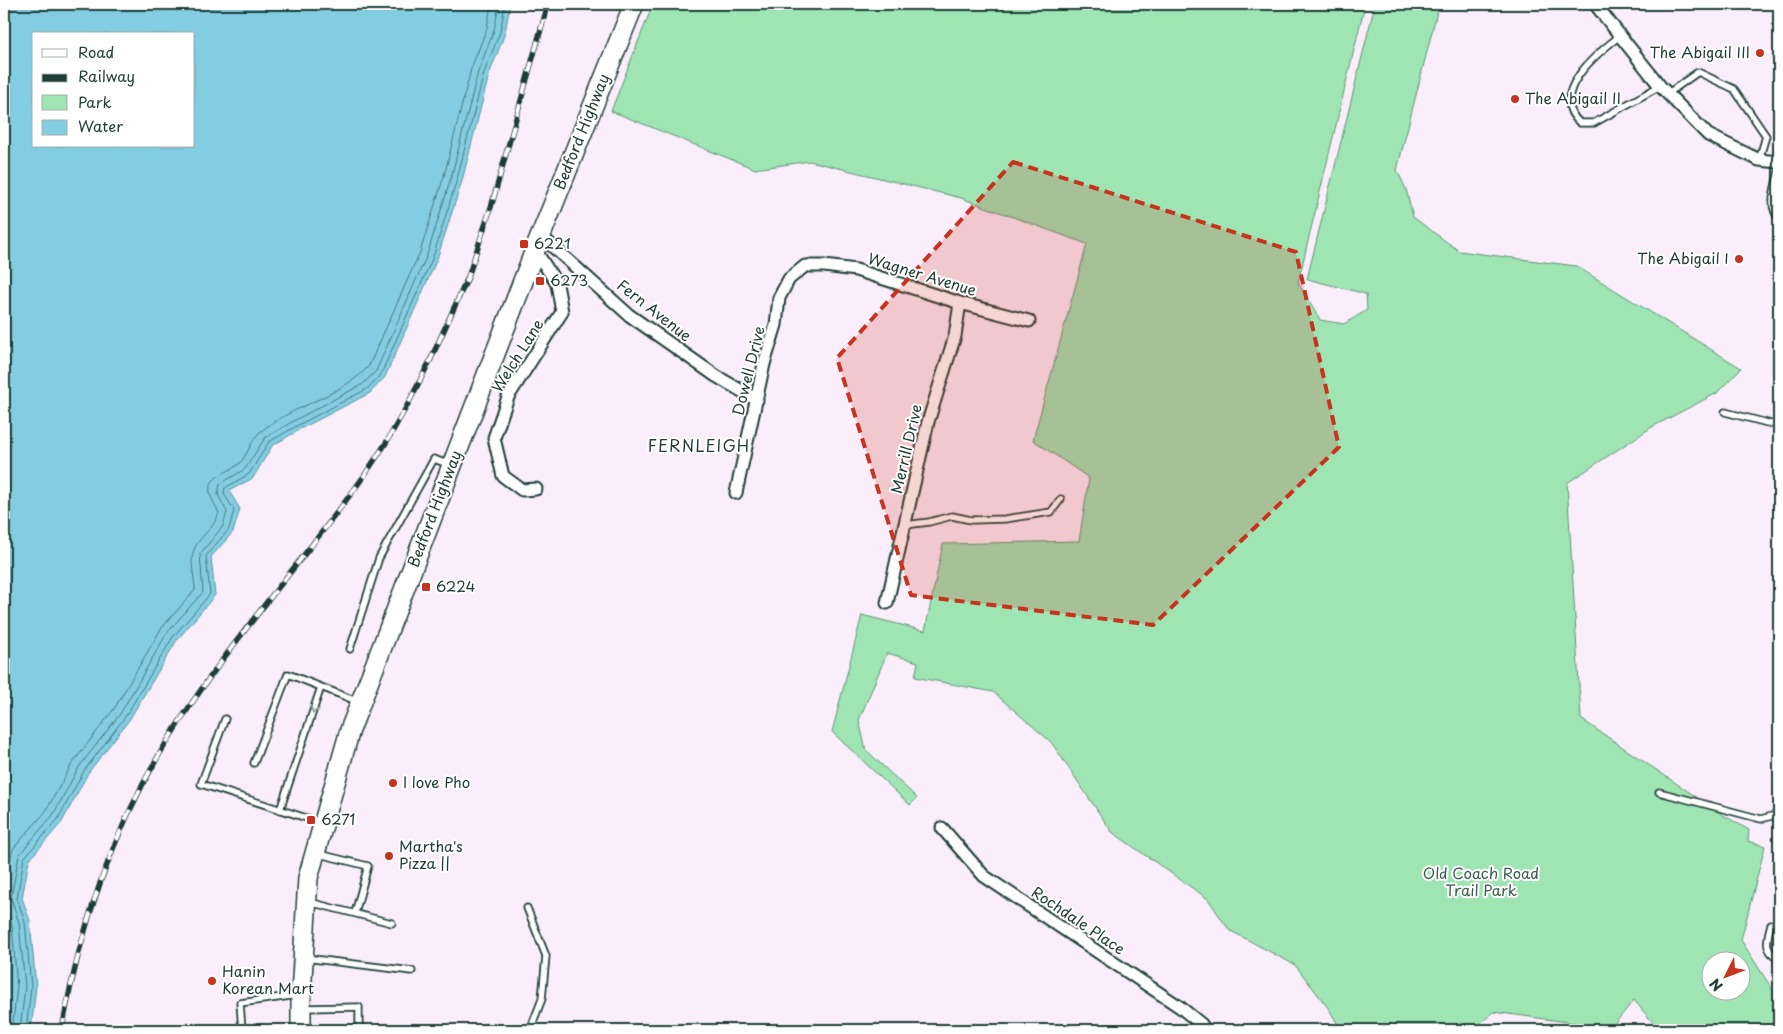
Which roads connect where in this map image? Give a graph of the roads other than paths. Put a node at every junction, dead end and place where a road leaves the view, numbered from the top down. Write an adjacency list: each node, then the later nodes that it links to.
1 (634, 4): 9 (main road, Bedford Highway)
2 (1596, 4): 3 (street)
3 (1620, 36): 4 (street); 4 (lane)
4 (1664, 90): 5 (street); 5 (lane)
5 (1759, 160): 6 (street)
6 (1779, 162)
7 (1779, 171): 8 (lane)
8 (1779, 218)
9 (538, 243): 13 (street, Fern Avenue); 16 (main road, Bedford Highway); 17 (street, Welch Lane)
10 (805, 266): 11 (street, Wagner Avenue); 13 (street, Dowell Drive)
11 (960, 303): 12 (street, Wagner Avenue); 20 (street, Merrill Drive)
12 (1029, 321)
13 (756, 400): 18 (street, Dowell Drive)
14 (1725, 412): 15 (lane)
15 (1779, 426)
16 (452, 466): 22 (lane); 24 (main road, Bedford Highway)
17 (536, 489)
18 (736, 493)
19 (1061, 498): 20 (lane)
20 (905, 526): 21 (street, Merrill Drive)
21 (887, 603)
22 (350, 649)
23 (321, 687): 24 (lane); 26 (lane); 28 (lane, one-way to 28)
24 (361, 703): 30 (main road, Bedford Highway)
25 (225, 719): 28 (lane)
26 (254, 763)
27 (1660, 792): 29 (lane)
28 (280, 810): 30 (lane)
29 (1779, 814)
30 (324, 824): 32 (main road, Bedford Highway)
31 (942, 828): 46 (street, Rochdale Place)
32 (315, 853): 33 (main road, Bedford Highway); 35 (lane)
33 (307, 901): 35 (lane); 38 (main road, Bedford Highway)
34 (527, 908): 45 (lane)
35 (355, 913): 36 (lane)
36 (392, 923)
37 (1771, 924): 39 (lane)
38 (303, 958): 40 (lane); 41 (main road, Bedford Highway)
39 (1779, 959)
40 (412, 971)
41 (301, 1001): 42 (lane); 43 (main road, Bedford Highway); 44 (lane)
42 (242, 1030)
43 (301, 1030)
44 (359, 1030)
45 (530, 1030)
46 (1205, 1030)

